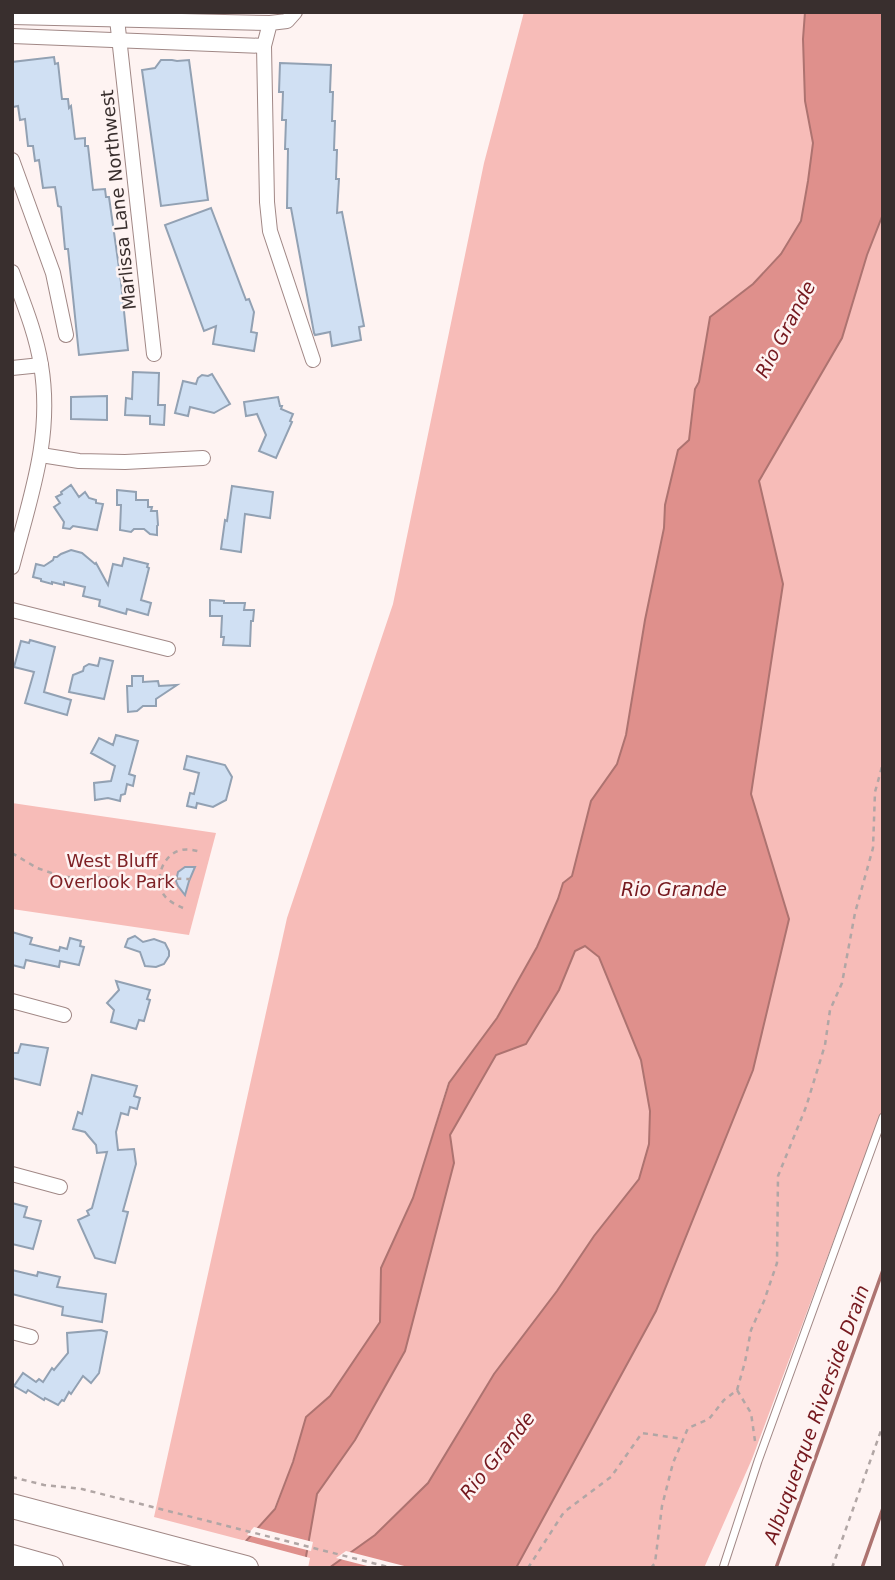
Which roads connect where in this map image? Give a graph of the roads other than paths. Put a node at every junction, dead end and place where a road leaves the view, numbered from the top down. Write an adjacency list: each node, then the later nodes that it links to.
1 (295, 12): 6 (street)
2 (85, 15): 3 (street); 5 (street); 8 (street)
3 (12, 17)
4 (214, 17): 5 (street); 6 (street); 10 (street)
5 (117, 19): 9 (street, Marlissa Lane Northwest)
6 (270, 23): 11 (street)
7 (12, 36): 8 (street)
8 (84, 40): 9 (street)
9 (120, 41): 10 (street); 15 (street, Marlissa Lane Northwest)
10 (212, 44): 11 (street)
11 (264, 46): 16 (street)
12 (12, 160): 14 (street)
13 (12, 272): 17 (street)
14 (66, 335)
15 (154, 354)
16 (313, 360)
17 (41, 365): 18 (street); 19 (street)
18 (12, 368)
19 (41, 455): 20 (street); 21 (street)
20 (203, 458)
21 (14, 550): 22 (street)
22 (12, 567)
23 (12, 610): 24 (street)
24 (168, 649)
25 (12, 1001): 26 (street)
26 (64, 1015)
27 (883, 1117): 36 (lane)
28 (12, 1174): 29 (street)
29 (60, 1187)
30 (12, 1332): 31 (street)
31 (31, 1337)
32 (12, 1506): 35 (highway)
33 (12, 1557): 34 (highway)
34 (51, 1568)
35 (246, 1568)
36 (723, 1568)

